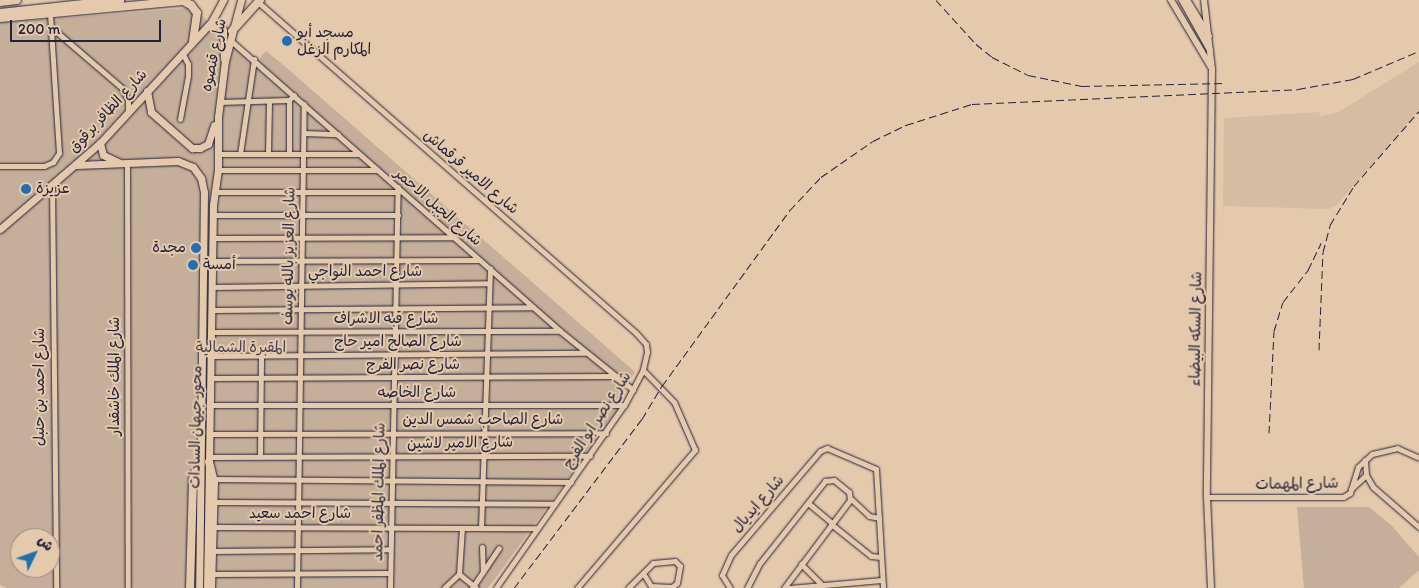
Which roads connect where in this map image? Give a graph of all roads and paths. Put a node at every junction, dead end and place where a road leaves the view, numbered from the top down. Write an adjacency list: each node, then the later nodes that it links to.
1 (18, 0): 11 (highway)
2 (120, 0): 12 (highway)
3 (222, 0): 15 (main road, شارع الظافر برقوق)
4 (241, 0): 17 (main road, شارع قنصوه)
5 (1171, 0): 25 (street)
6 (1182, 0): 22 (street)
7 (1187, 0): 18 (street)
8 (1204, 0): 18 (street, شارع السكه البيضاء)
9 (188, 1): 13 (highway); 20 (highway)
10 (259, 1): 17 (highway); 88 (street, شارع الامير قرقماش)
11 (0, 2)
12 (0, 13)
13 (50, 14): 14 (highway); 16 (street)
14 (0, 18)
15 (208, 26): 20 (main road, شارع الظافر برقوق); 24 (main road)
16 (52, 28): 33 (street); 47 (street)
17 (232, 31): 19 (main road, شارع قنصوه)
18 (1209, 37): 22 (street, شارع السكه البيضاء)
19 (230, 40): 23 (street, شارع الجبل الاحمر); 24 (main road, شارع قنصوه)
20 (192, 41): 21 (main road, شارع الظافر برقوق)
21 (182, 51): 26 (main road, شارع الظافر برقوق); 35 (street)
22 (1212, 54): 25 (street, شارع السكه البيضاء)
23 (254, 59): 27 (street, شارع الجبل الاحمر); 31 (street)
24 (225, 61): 29 (main road, شارع قنصوه)
25 (1212, 69): 124 (street, شارع السكه البيضاء)
26 (147, 91): 33 (main road, شارع الظافر برقوق); 34 (main road)
27 (294, 95): 28 (street); 32 (street, شارع الجبل الاحمر)
28 (289, 100): 30 (street); 42 (street)
29 (219, 102): 31 (street); 34 (main road, شارع قنصوه)
30 (269, 102): 31 (street); 41 (street)
31 (247, 103): 40 (street)
32 (304, 104): 36 (street, شارع العزيز بالله يوسف); 37 (street, شارع الجبل الاحمر)
33 (128, 112): 38 (main road, شارع الظافر برقوق)
34 (218, 116): 39 (main road, محور جيهان السادات)
35 (180, 119)
36 (304, 133): 37 (street); 43 (street, شارع العزيز بالله يوسف)
37 (338, 134): 44 (street, شارع الجبل الاحمر)
38 (100, 143): 45 (main road); 46 (main road, شارع الظافر برقوق)
39 (218, 154): 40 (street); 48 (main road, محور جيهان السادات)
40 (240, 154): 41 (street)
41 (268, 154): 42 (street)
42 (289, 154): 43 (street)
43 (303, 154): 44 (street); 49 (street, شارع العزيز بالله يوسف)
44 (359, 154): 50 (street, شارع الجبل الاحمر)
45 (127, 164): 46 (main road); 115 (main road, محور جيهان السادات); 158 (street, شارع الملك خاشقدار)
46 (77, 165): 51 (main road, شارع الظافر برقوق)
47 (0, 166)
48 (218, 170): 49 (street); 53 (main road, محور جيهان السادات)
49 (303, 170): 50 (street); 54 (street, شارع العزيز بالله يوسف)
50 (377, 170): 52 (street, شارع الجبل الاحمر)
51 (52, 186): 58 (main road, شارع الظافر برقوق); 157 (street, شارع احمد بن حنبل)
52 (398, 190): 54 (street); 56 (street, شارع الملك المظفر احمد); 60 (street, شارع الجبل الاحمر)
53 (214, 192): 54 (street); 55 (main road, محور جيهان السادات)
54 (303, 192): 57 (street, شارع العزيز بالله يوسف)
55 (213, 215): 57 (street); 61 (main road, محور جيهان السادات)
56 (398, 215): 57 (street); 59 (street, شارع الملك المظفر احمد)
57 (302, 216): 62 (street, شارع العزيز بالله يوسف)
58 (1, 226)
59 (397, 237): 60 (street); 62 (street); 64 (street, شارع الملك المظفر احمد)
60 (454, 237): 65 (street, شارع الجبل الاحمر)
61 (213, 238): 62 (street); 66 (main road, محور جيهان السادات)
62 (302, 238): 63 (street, شارع العزيز بالله يوسف)
63 (302, 260): 64 (street); 66 (street); 69 (street, شارع العزيز بالله يوسف)
64 (397, 260): 65 (street); 70 (street, شارع الملك المظفر احمد)
65 (479, 260): 67 (street, شارع الجبل الاحمر)
66 (212, 261): 71 (main road, محور جيهان السادات)
67 (490, 268): 68 (street); 72 (street, شارع الجبل الاحمر)
68 (489, 283): 70 (street, شارع احمد النواجي); 74 (street)
69 (302, 285): 70 (street, شارع احمد النواجي); 71 (street, شارع احمد النواجي); 75 (street, شارع العزيز بالله يوسف)
70 (396, 285): 73 (street, شارع الملك المظفر احمد)
71 (212, 287): 76 (main road, محور جيهان السادات)
72 (533, 307): 74 (street); 77 (street, شارع الجبل الاحمر)
73 (396, 308): 74 (street); 75 (street); 80 (street, شارع الملك المظفر احمد)
74 (488, 308): 81 (street)
75 (301, 309): 76 (street); 79 (street, شارع العزيز بالله يوسف)
76 (212, 310): 78 (main road, محور جيهان السادات)
77 (560, 331): 81 (street, شارع قبه الاشراف); 82 (street, شارع الجبل الاحمر)
78 (211, 332): 79 (street, شارع قبه الاشراف); 87 (main road, محور جيهان السادات)
79 (301, 332): 80 (street, شارع قبه الاشراف); 83 (street, شارع العزيز بالله يوسف)
80 (395, 332): 81 (street, شارع قبه الاشراف); 84 (street, شارع الملك المظفر احمد)
81 (488, 332): 85 (street)
82 (586, 353): 85 (street, شارع الصالح امير حاج); 89 (street, شارع الجبل الاحمر)
83 (300, 354): 84 (street, شارع الصالح امير حاج); 86 (street, شارع الصالح امير حاج); 91 (street, شارع العزيز بالله يوسف)
84 (394, 354): 85 (street, شارع الصالح امير حاج); 92 (street, شارع الملك المظفر احمد)
85 (487, 354): 94 (street)
86 (260, 355): 87 (street, شارع الصالح امير حاج); 90 (street)
87 (211, 356): 93 (main road, محور جيهان السادات)
88 (643, 370): 95 (street, شارع نصر ابو الفرج); 167 (street, شارع نصر ابو الفرج)
89 (615, 376): 94 (street, شارع نصر الفرج); 95 (street, شارع الجبل الاحمر)
90 (260, 377): 91 (street, شارع نصر الفرج); 93 (street, شارع نصر الفرج); 98 (street)
91 (300, 377): 92 (street, شارع نصر الفرج); 99 (street, شارع العزيز بالله يوسف)
92 (394, 377): 94 (street, شارع نصر الفرج); 100 (street, شارع الملك المظفر احمد)
93 (210, 378): 96 (main road, محور جيهان السادات)
94 (486, 378): 101 (street)
95 (633, 390): 97 (street, شارع نصر ابو الفرج)
96 (210, 405): 98 (street, شارع الخاصه); 105 (main road, محور جيهان السادات)
97 (624, 405): 101 (street, شارع الخاصه); 104 (street, شارع نصر ابو الفرج)
98 (260, 406): 99 (street, شارع الخاصه); 106 (street)
99 (300, 406): 100 (street, شارع الخاصه); 107 (street, شارع العزيز بالله يوسف)
100 (394, 406): 101 (street, شارع الخاصه); 102 (street, شارع الملك المظفر احمد)
101 (485, 406): 103 (street)
102 (393, 433): 103 (street, شارع الصاحب شمس الدين); 107 (street, شارع الصاحب شمس الدين); 110 (street, شارع الملك المظفر احمد)
103 (484, 433): 104 (street, شارع الصاحب شمس الدين); 112 (street)
104 (606, 433): 111 (street, شارع نصر ابو الفرج)
105 (210, 434): 106 (street, شارع الصاحب شمس الدين); 114 (main road, محور جيهان السادات)
106 (261, 434): 107 (street, شارع الصاحب شمس الدين); 108 (street)
107 (300, 434): 109 (street, شارع العزيز بالله يوسف)
108 (260, 456): 109 (street, شارع الامير لاشين); 114 (street, شارع الامير لاشين)
109 (299, 456): 110 (street, شارع الامير لاشين); 119 (street, شارع العزيز بالله يوسف)
110 (392, 456): 112 (street, شارع الامير لاشين); 120 (street, شارع الملك المظفر احمد)
111 (590, 456): 112 (street, شارع الامير لاشين); 122 (street, شارع نصر ابو الفرج)
112 (484, 457): 121 (street)
113 (1419, 458): 116 (street)
114 (209, 459): 118 (highway); 161 (main road, محور جيهان السادات)
115 (200, 460): 159 (highway); 160 (main road, محور جيهان السادات)
116 (1365, 460): 117 (street); 123 (street, شارع المهمات)
117 (1366, 475): 123 (street); 137 (street)
118 (214, 479): 119 (street); 126 (highway)
119 (299, 479): 120 (street); 127 (street, شارع العزيز بالله يوسف)
120 (392, 479): 121 (street); 128 (street, شارع الملك المظفر احمد)
121 (483, 480): 122 (street); 129 (street)
122 (571, 482): 131 (street, شارع نصر ابو الفرج)
123 (1351, 489): 124 (street, شارع المهمات)
124 (1207, 497): 175 (street, شارع السكه البيضاء)
125 (850, 498): 130 (street); 132 (street); 133 (street)
126 (214, 502): 127 (street); 136 (highway)
127 (299, 502): 128 (street); 134 (street, شارع العزيز بالله يوسف)
128 (391, 502): 129 (street); 135 (street, شارع الملك المظفر احمد)
129 (482, 503): 131 (street); 139 (street)
130 (808, 503): 133 (street); 170 (street)
131 (555, 504): 140 (street, شارع نصر ابو الفرج)
132 (879, 518): 146 (street); 169 (street, شارع ايديال)
133 (832, 524): 146 (street); 147 (street)
134 (298, 526): 135 (street, شارع احمد سعيد); 136 (street, شارع احمد سعيد); 144 (street, شارع العزيز بالله يوسف)
135 (391, 526): 138 (street, شارع احمد سعيد); 143 (street, شارع الملك المظفر احمد)
136 (213, 527): 145 (highway)
137 (1419, 527)
138 (462, 528): 139 (street, شارع احمد سعيد); 153 (street)
139 (481, 528): 140 (street, شارع احمد سعيد)
140 (537, 528): 166 (street, شارع نصر ابو الفرج)
141 (482, 547): 149 (street)
142 (499, 548): 149 (street)
143 (390, 549): 144 (street); 150 (street, شارع الملك المظفر احمد)
144 (298, 550): 145 (street); 148 (street, شارع العزيز بالله يوسف)
145 (213, 551): 152 (highway)
146 (881, 557): 154 (street)
147 (800, 564): 155 (street); 171 (street)
148 (298, 572): 150 (street); 152 (street); 163 (street, شارع العزيز بالله يوسف)
149 (484, 572): 156 (street)
150 (390, 573): 164 (street, شارع الملك المظفر احمد)
151 (644, 573): 151 (street); 168 (street)
152 (212, 574): 162 (highway)
153 (459, 574): 156 (street); 165 (street)
154 (881, 579): 155 (street); 173 (street); 174 (street)
155 (821, 584): 172 (street)
156 (474, 587)
157 (56, 588)
158 (128, 588)
159 (190, 588)
160 (199, 588)
161 (207, 588)
162 (211, 588)
163 (297, 588)
164 (390, 588)
165 (444, 588)
166 (496, 588)
167 (577, 588)
168 (628, 588)
169 (730, 588)
170 (747, 588)
171 (784, 588)
172 (789, 588)
173 (878, 588)
174 (883, 588)
175 (1211, 588)

